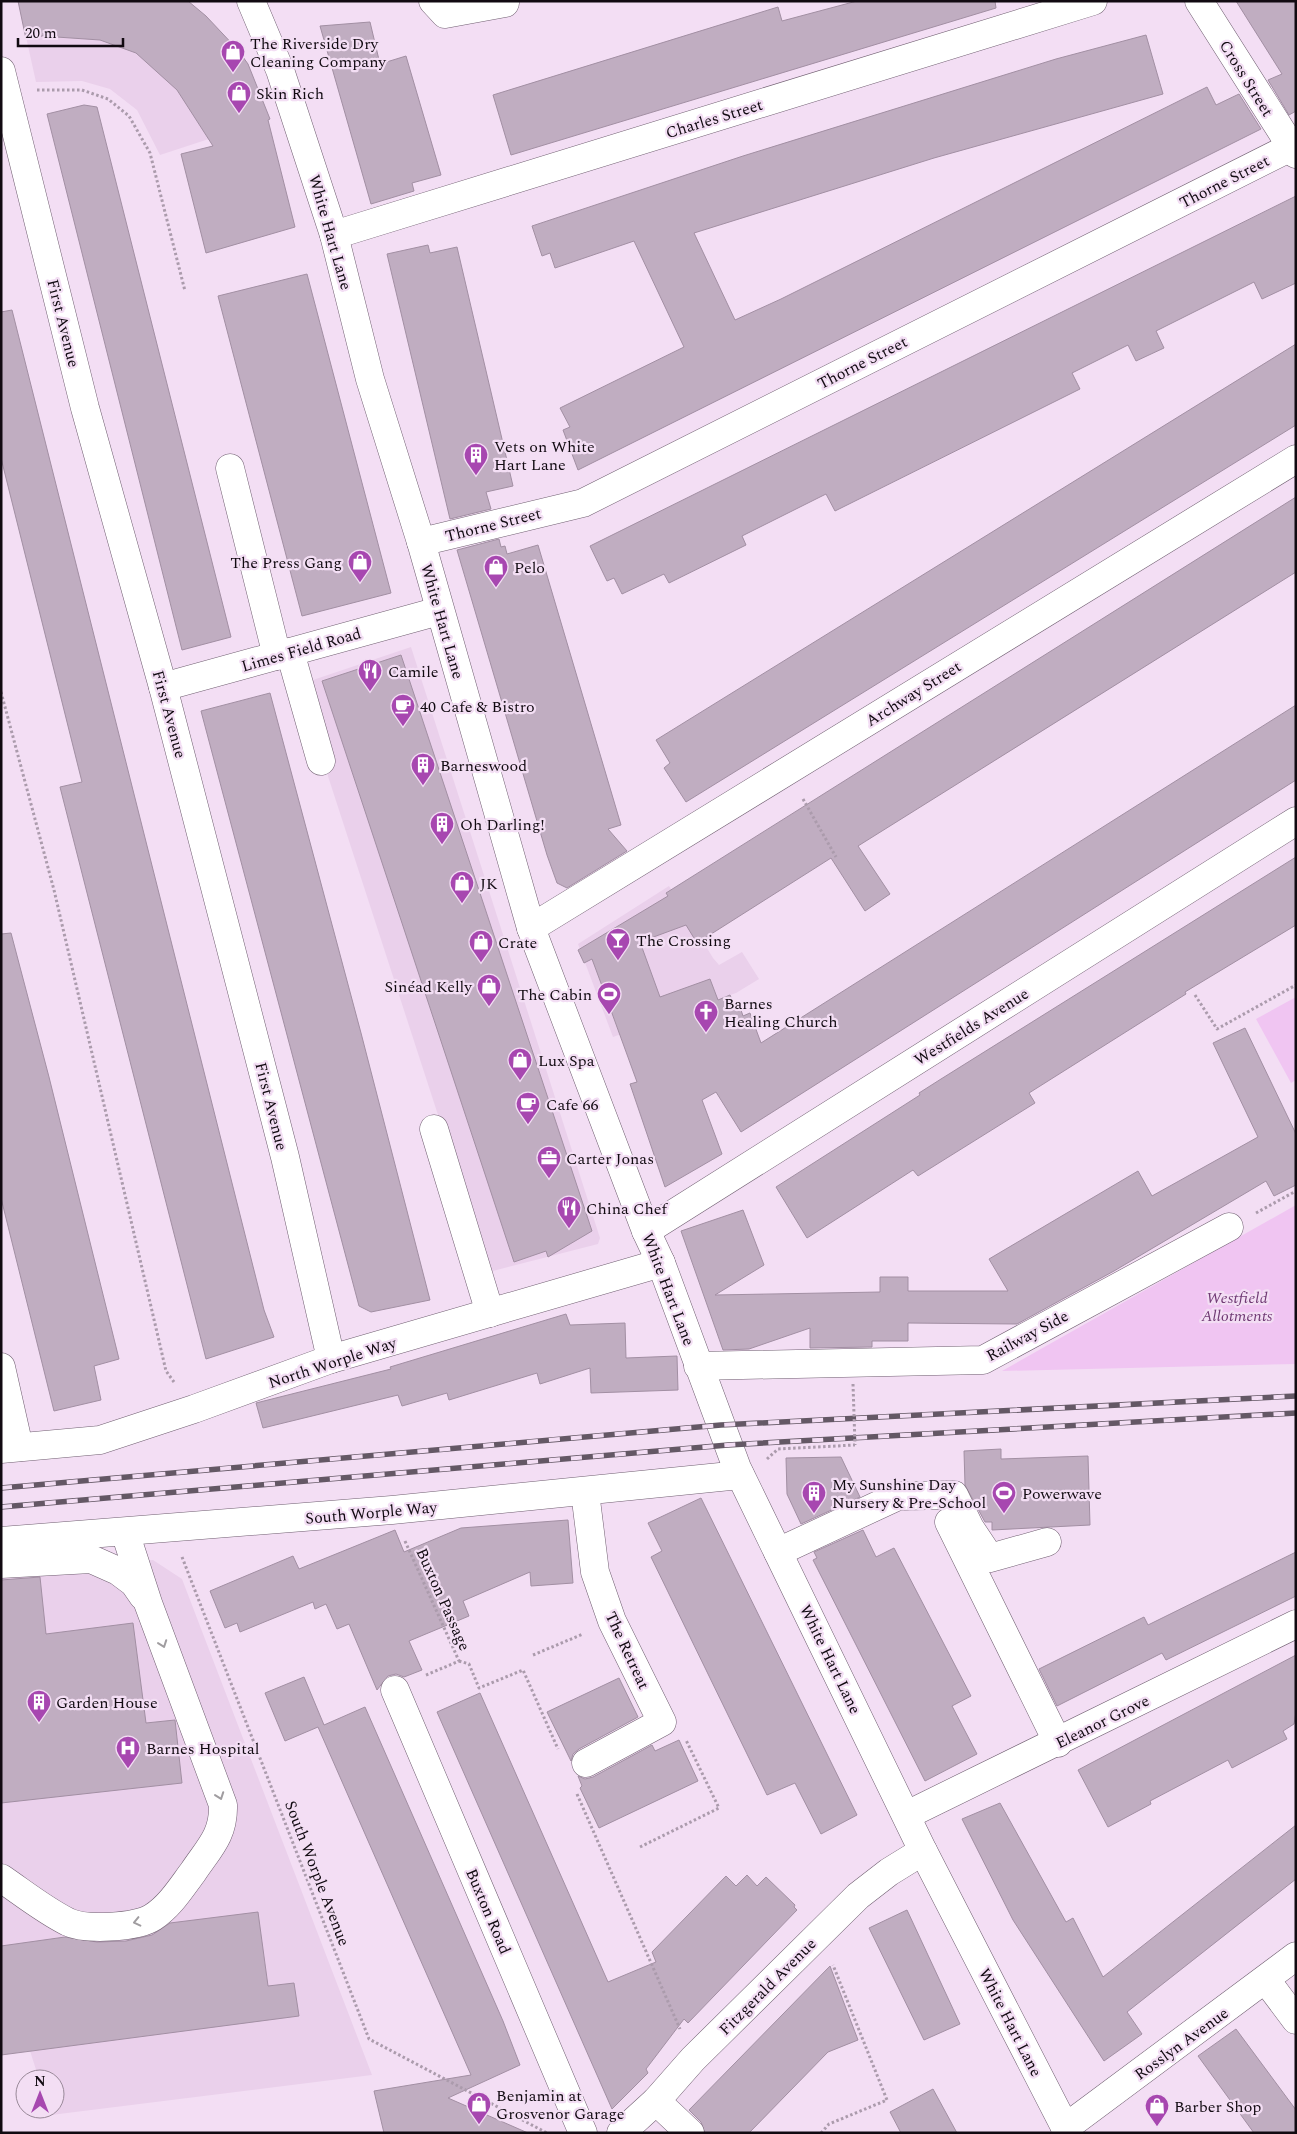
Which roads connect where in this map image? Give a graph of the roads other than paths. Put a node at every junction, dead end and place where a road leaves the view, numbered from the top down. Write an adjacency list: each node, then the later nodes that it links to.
1 (251, 1): 8 (street, White Hart Lane)
2 (433, 1): 4 (street)
3 (1199, 1): 7 (street, Cross Street)
4 (505, 3)
5 (1084, 3): 8 (street, Charles Street)
6 (4, 84): 14 (street, First Avenue)
7 (1293, 151): 11 (street, Thorne Street)
8 (334, 235): 11 (street, White Hart Lane)
9 (1296, 459): 17 (street, Archway Street)
10 (230, 468): 13 (street)
11 (421, 542): 12 (street, White Hart Lane)
12 (439, 611): 13 (street, Limes Field Road); 17 (street, White Hart Lane)
13 (284, 654): 14 (street, Limes Field Road); 15 (street)
14 (163, 687): 23 (street, First Avenue)
15 (321, 761)
16 (1296, 821): 20 (street, Westfields Avenue)
17 (531, 928): 20 (street, White Hart Lane)
18 (434, 1128): 22 (street)
19 (1229, 1227): 24 (street, Railway Side)
20 (646, 1231): 21 (street, White Hart Lane)
21 (661, 1263): 22 (street, North Worple Way); 24 (street, White Hart Lane)
22 (490, 1313): 23 (street, North Worple Way)
23 (332, 1359): 26 (street, North Worple Way)
24 (698, 1366): 27 (street, White Hart Lane)
25 (1, 1367): 26 (street)
26 (10, 1448)
27 (740, 1475): 28 (street, South Worple Way); 33 (street, White Hart Lane)
28 (585, 1492): 30 (street, South Worple Way); 39 (street, The Retreat)
29 (947, 1519): 38 (street)
30 (125, 1532): 31 (street, South Worple Way); 35 (street)
31 (1, 1541)
32 (1047, 1542): 33 (street)
33 (778, 1552): 40 (street, White Hart Lane)
34 (1, 1564): 35 (street)
35 (148, 1603): 42 (street, one-way to 42)
36 (1296, 1624): 38 (street, Eleanor Grove)
37 (395, 1690): 48 (street, Buxton Road)
38 (1058, 1743): 40 (street, Eleanor Grove)
39 (586, 1762)
40 (908, 1815): 41 (street, White Hart Lane)
41 (923, 1851): 46 (street, Fitzgerald Avenue); 47 (street, White Hart Lane)
42 (1, 1878)
43 (1296, 1956): 44 (street, Rosslyn Avenue)
44 (1266, 1980): 45 (street); 47 (street, Rosslyn Avenue)
45 (1296, 2020)
46 (656, 2101): 49 (street, Fitzgerald Avenue); 50 (street)
47 (1066, 2130)
48 (583, 2133)
49 (621, 2133)
50 (690, 2133)

